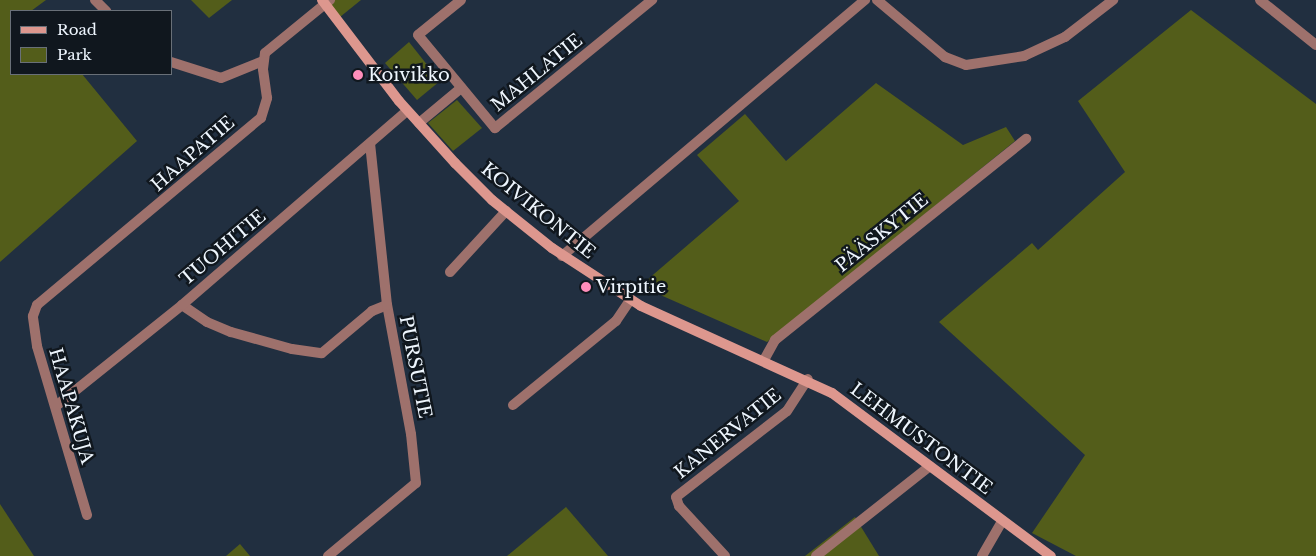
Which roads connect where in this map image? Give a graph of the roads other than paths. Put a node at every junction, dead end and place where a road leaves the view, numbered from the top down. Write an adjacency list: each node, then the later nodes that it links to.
1 (95, 0): 9 (street)
2 (461, 0): 13 (street, MAHLATIE)
3 (652, 0): 13 (street, MAHLATIE)
4 (865, 0): 19 (street)
5 (877, 0): 6 (street)
6 (1113, 0)
7 (1260, 0): 10 (street)
8 (326, 2): 11 (street); 14 (main road, KOIVIKONTIE)
9 (105, 10)
10 (1316, 45)
11 (263, 61): 12 (street); 24 (street, HAAPATIE)
12 (172, 62)
13 (461, 88): 15 (street)
14 (407, 111): 15 (main road, KOIVIKONTIE); 17 (street, TUOHITIE)
15 (419, 123): 18 (main road, KOIVIKONTIE)
16 (1026, 139): 25 (street, PÄÄSKYTIE)
17 (370, 144): 22 (street, TUOHITIE); 23 (street, PURSUTIE)
18 (506, 212): 19 (main road, KOIVIKONTIE); 20 (street)
19 (562, 256): 21 (main road, KOIVIKONTIE)
20 (450, 272)
21 (630, 300): 25 (main road, KOIVIKONTIE); 27 (street)
22 (182, 305): 23 (street); 28 (street, TUOHITIE)
23 (387, 305): 32 (street, PURSUTIE)
24 (36, 306): 28 (street, HAAPAKUJA)
25 (764, 360): 26 (main road, LEHMUSTONTIE)
26 (808, 380): 29 (main road, LEHMUSTONTIE); 33 (street, KANERVATIE)
27 (513, 405)
28 (56, 406): 30 (street, HAAPAKUJA)
29 (930, 466): 31 (main road, LEHMUSTONTIE); 34 (street)
30 (87, 515)
31 (1002, 522): 35 (street); 36 (main road, LEHMUSTONTIE)
32 (328, 556)
33 (725, 556)
34 (816, 556)
35 (982, 556)
36 (1051, 556)

